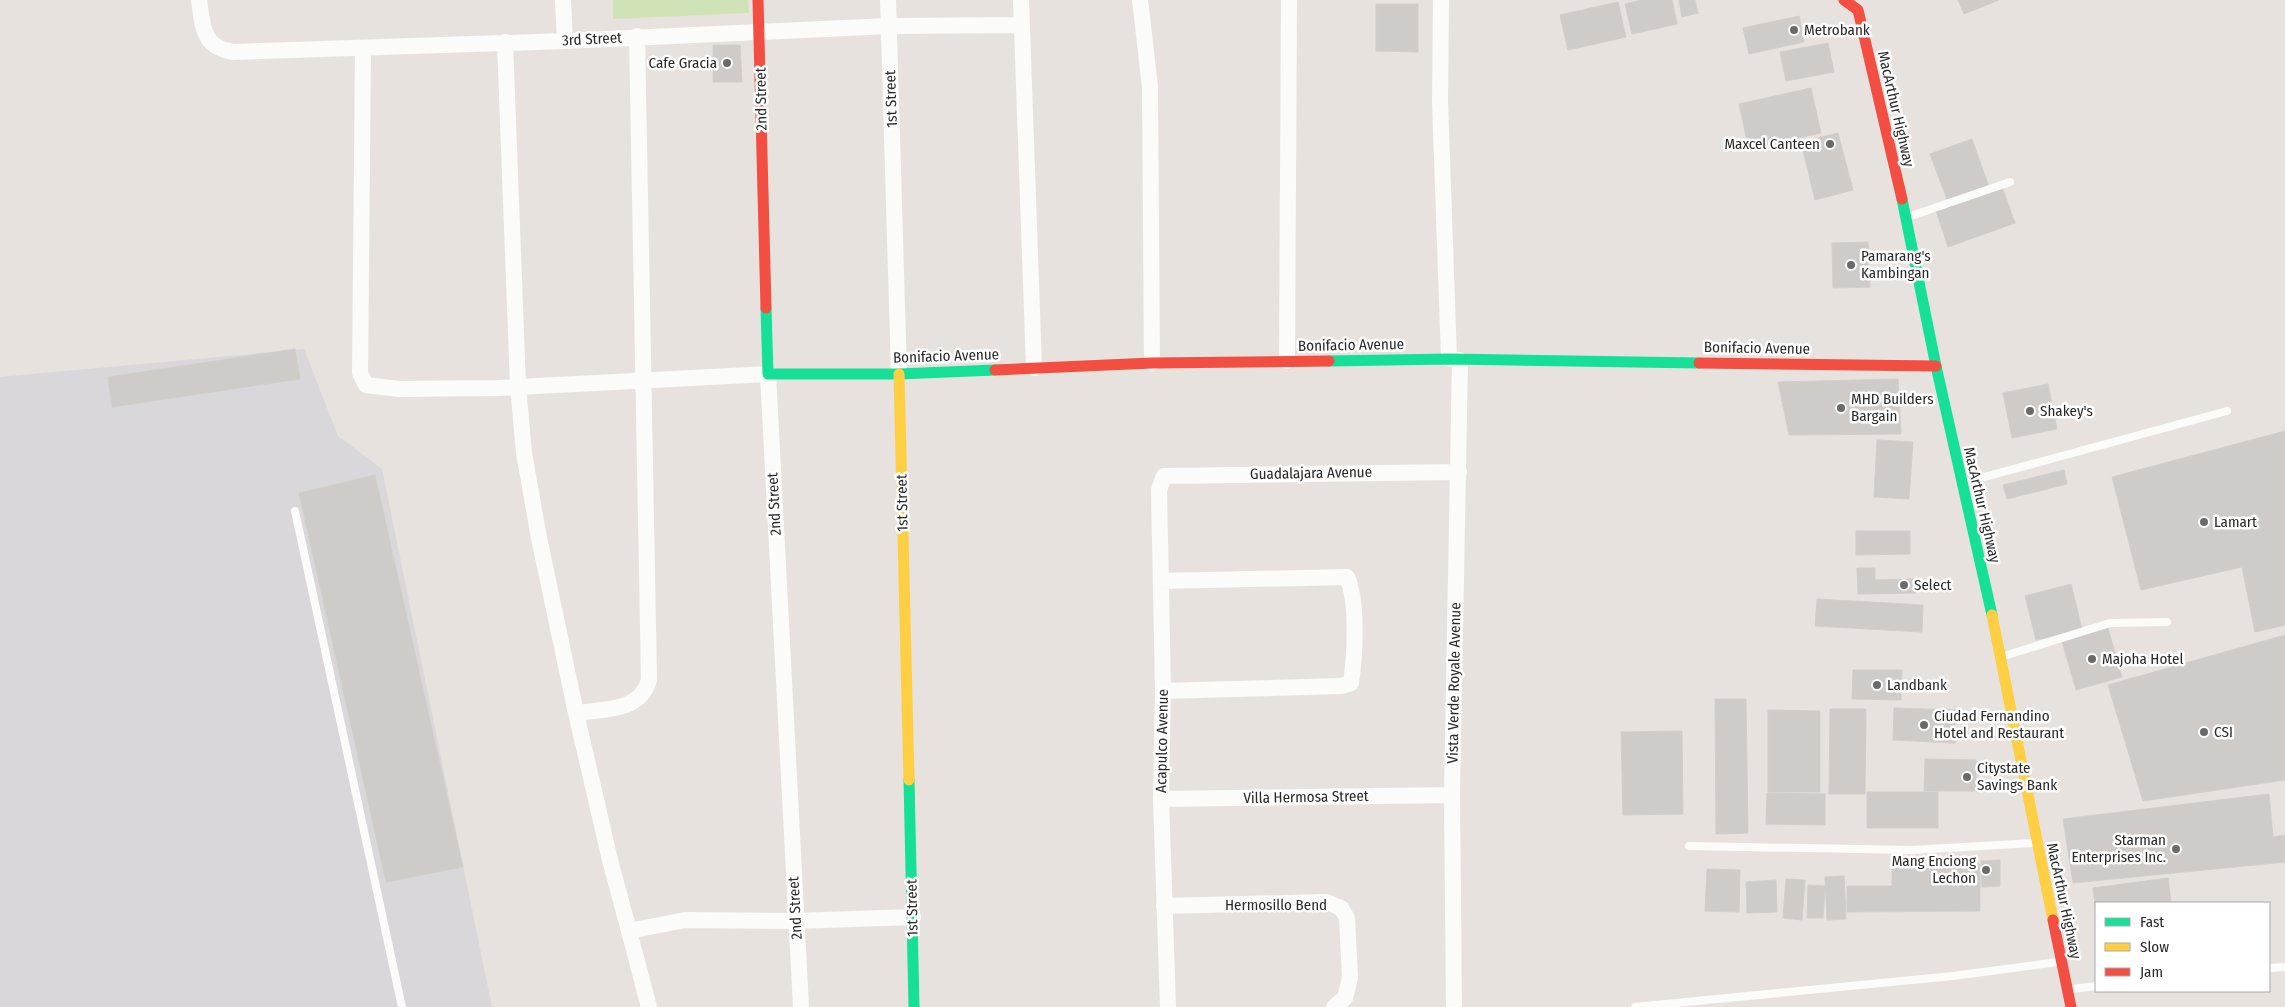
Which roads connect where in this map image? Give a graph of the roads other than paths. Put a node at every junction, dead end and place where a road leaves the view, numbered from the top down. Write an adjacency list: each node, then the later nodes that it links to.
1 (199, 0): 18 (street, 3rd Street)
2 (563, 0): 16 (street)
3 (758, 0): 14 (street, 2nd Street)
4 (888, 0): 13 (street, 1st Street)
5 (1021, 0): 12 (street)
6 (1140, 0): 23 (street)
7 (1289, 0): 22 (street)
8 (1442, 0): 21 (street, Vista Verde Royale Avenue)
9 (1844, 0): 11 (street)
10 (1865, 0): 11 (street)
11 (1858, 10): 20 (street, MacArthur Highway)
12 (1022, 25): 13 (street, 3rd Street); 25 (street)
13 (889, 26): 14 (street, 3rd Street); 27 (street, 1st Street)
14 (759, 32): 15 (street, 3rd Street); 26 (street, 2nd Street)
15 (637, 36): 16 (street, 3rd Street); 28 (street)
16 (565, 41): 17 (street, 3rd Street)
17 (505, 42): 18 (street, 3rd Street); 29 (street)
18 (363, 48): 29 (street)
19 (2010, 182): 20 (lane)
20 (1906, 218): 24 (street, MacArthur Highway)
21 (1454, 360): 22 (street, Bonifacio Avenue); 24 (street, Bonifacio Avenue); 31 (street, Vista Verde Royale Avenue)
22 (1288, 361): 23 (street, Bonifacio Avenue)
23 (1152, 363): 25 (street, Bonifacio Avenue)
24 (1936, 366): 33 (street, MacArthur Highway)
25 (1034, 368): 27 (street, Bonifacio Avenue)
26 (768, 374): 27 (street, Bonifacio Avenue); 28 (street); 46 (street, 2nd Street)
27 (899, 374): 45 (street, 1st Street)
28 (644, 380): 29 (street); 39 (street)
29 (518, 386): 39 (street)
30 (2227, 411): 33 (lane)
31 (1459, 472): 32 (street, Guadalajara Avenue); 40 (street, Vista Verde Royale Avenue)
32 (1164, 476): 35 (street, Acapulco Avenue)
33 (1962, 484): 37 (street, MacArthur Highway)
34 (295, 511): 53 (lane)
35 (1161, 581): 38 (street, Acapulco Avenue); 38 (street)
36 (2167, 622): 37 (lane)
37 (2000, 657): 42 (street, MacArthur Highway)
38 (1163, 691): 41 (street, Acapulco Avenue)
39 (576, 713): 47 (street)
40 (1452, 795): 41 (street, Villa Hermosa Street); 59 (street, Vista Verde Royale Avenue)
41 (1161, 799): 44 (street, Acapulco Avenue)
42 (2037, 843): 43 (lane); 48 (street, MacArthur Highway)
43 (1689, 846)
44 (1164, 906): 57 (street, Acapulco Avenue); 58 (street, Hermosillo Bend)
45 (913, 917): 46 (street); 56 (street, 1st Street)
46 (795, 920): 47 (street); 55 (street, 2nd Street)
47 (628, 931): 54 (street)
48 (2061, 962): 52 (street, MacArthur Highway); 60 (lane)
49 (2285, 967): 50 (lane)
50 (2270, 968)
51 (2095, 986): 52 (lane)
52 (2067, 990): 61 (street, MacArthur Highway)
53 (402, 1007)
54 (649, 1007)
55 (801, 1007)
56 (914, 1007)
57 (1168, 1007)
58 (1334, 1007)
59 (1454, 1007)
60 (1635, 1007)
61 (2070, 1007)

